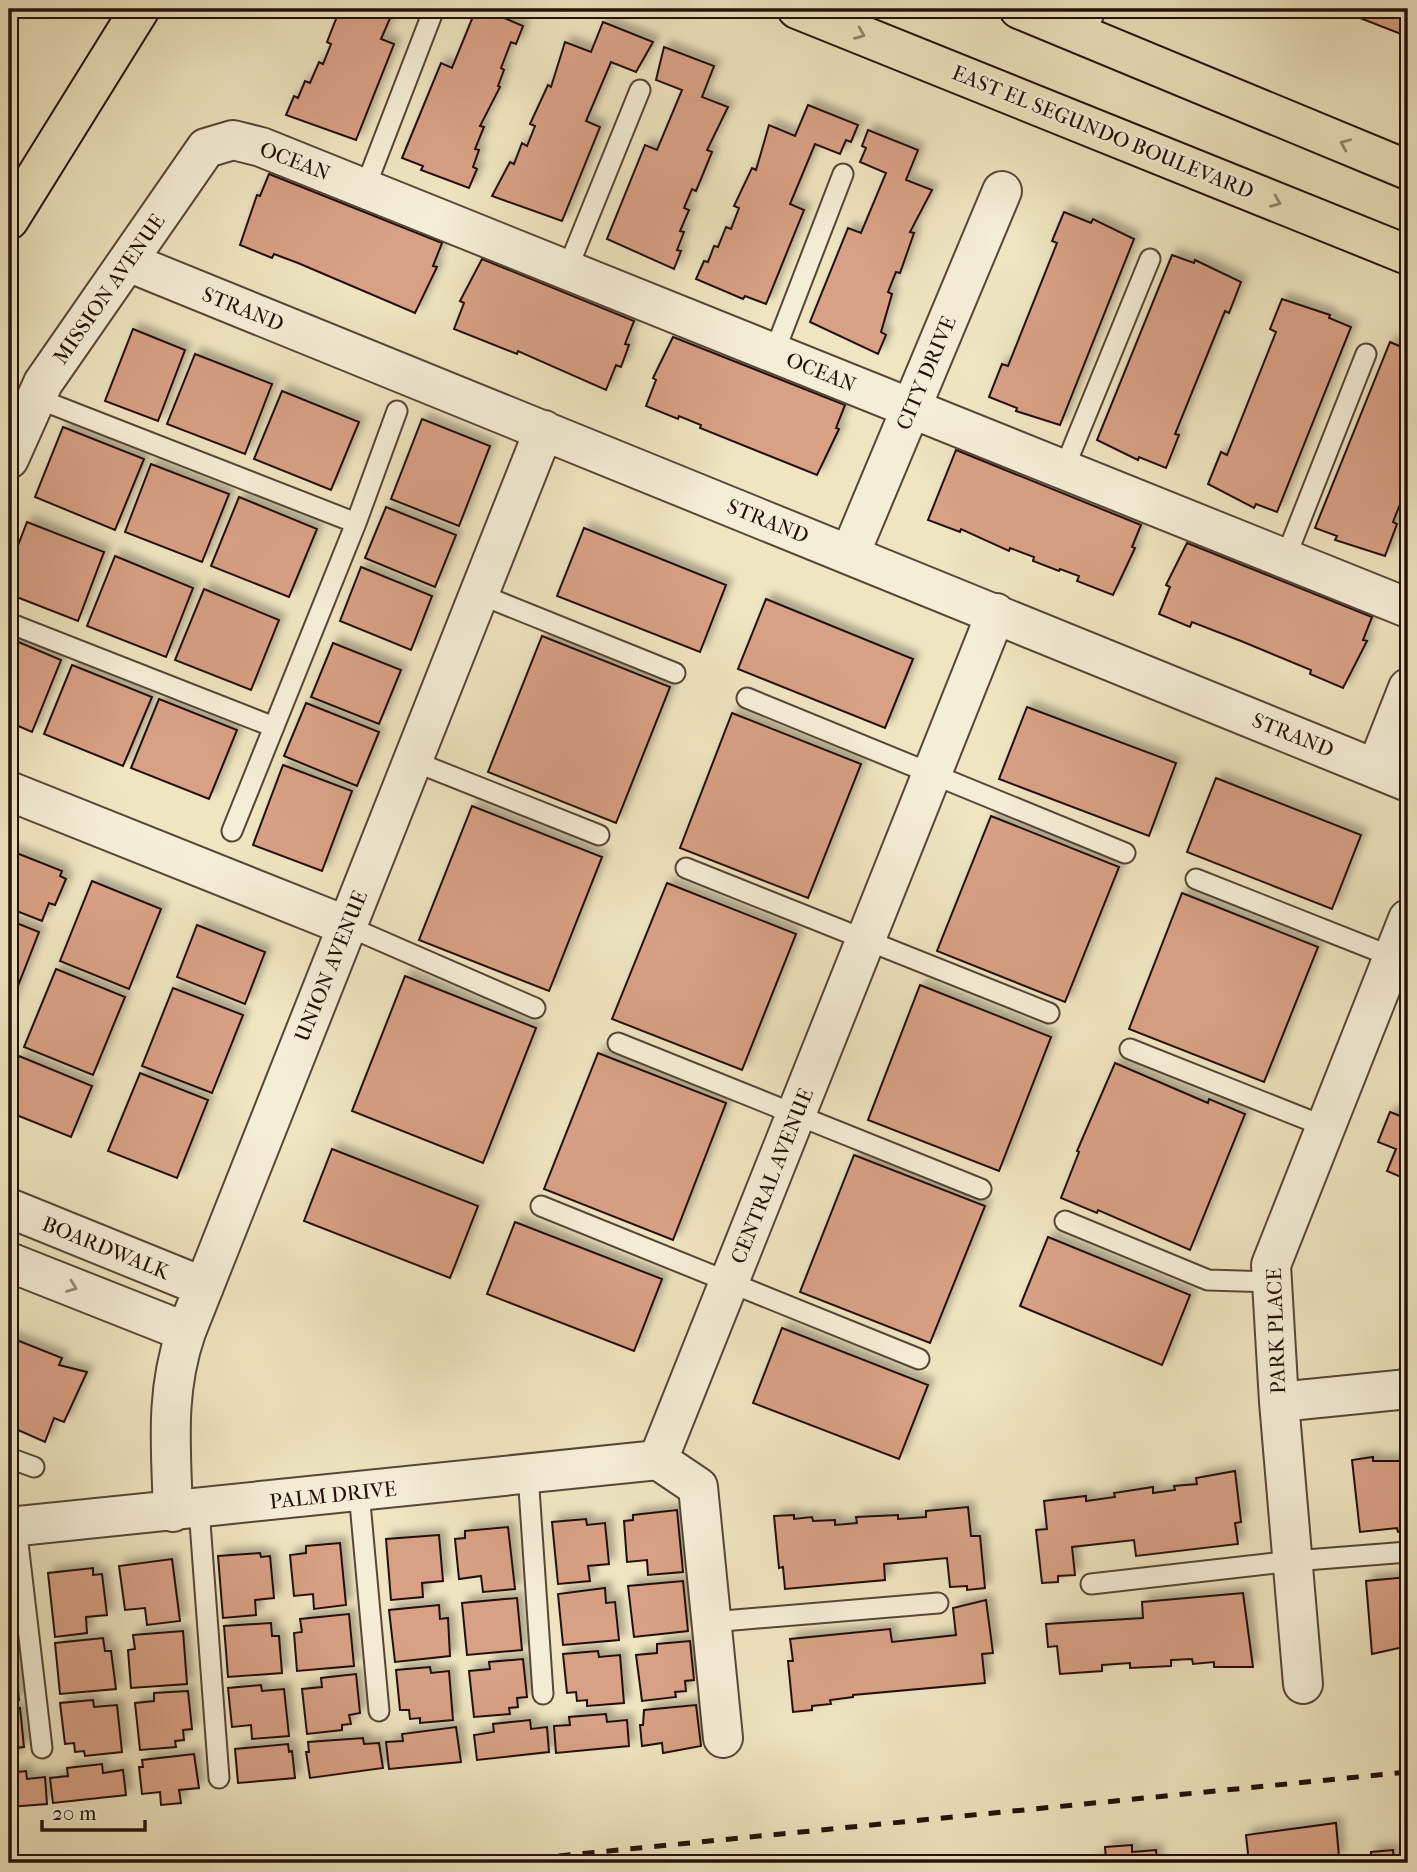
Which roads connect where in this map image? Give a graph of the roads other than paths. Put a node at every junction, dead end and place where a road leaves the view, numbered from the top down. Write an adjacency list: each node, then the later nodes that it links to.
1 (140, 9): 12 (main road)
2 (434, 9): 10 (lane)
3 (797, 9): 13 (main road, EAST EL SEGUNDO BOULEVARD, one-way to 13)
4 (1019, 9): 5 (main road)
5 (1090, 22): 8 (main road, one-way to 5)
6 (640, 90): 16 (lane)
7 (233, 140): 10 (street, OCEAN); 15 (street, MISSION AVENUE)
8 (1408, 170)
9 (843, 174): 17 (lane)
10 (365, 188): 16 (street, OCEAN)
11 (1002, 191): 20 (street, CITY DRIVE)
12 (9, 220)
13 (1408, 255)
14 (1150, 259): 24 (lane)
15 (128, 262): 19 (street, MISSION AVENUE); 22 (street, STRAND)
16 (567, 270): 17 (street, OCEAN)
17 (774, 353): 20 (street, OCEAN)
18 (1366, 354): 27 (lane)
19 (36, 398): 23 (street, MISSION AVENUE); 25 (lane)
20 (911, 408): 24 (street, OCEAN); 26 (street, CITY DRIVE)
21 (397, 411): 25 (lane)
22 (544, 430): 26 (street, STRAND); 28 (street, UNION AVENUE)
23 (9, 459)
24 (1064, 470): 27 (street, OCEAN)
25 (356, 523): 35 (lane)
26 (850, 554): 30 (street, STRAND)
27 (1285, 558): 29 (street, OCEAN)
28 (479, 594): 32 (lane); 36 (street, UNION AVENUE)
29 (1408, 608)
30 (996, 613): 37 (street, CENTRAL AVENUE); 38 (street, STRAND)
31 (9, 624): 35 (lane)
32 (675, 673)
33 (1408, 688): 38 (street)
34 (747, 698): 37 (lane)
35 (274, 727): 40 (lane)
36 (413, 761): 41 (lane); 46 (street, UNION AVENUE)
37 (932, 774): 42 (lane); 47 (street, CENTRAL AVENUE)
38 (1392, 775)
39 (9, 791): 46 (street)
40 (232, 831)
41 (599, 835)
42 (1125, 853)
43 (686, 868): 47 (lane)
44 (1196, 879): 48 (lane)
45 (1408, 919): 48 (street, PARK PLACE)
46 (347, 926): 49 (lane); 62 (street, UNION AVENUE)
47 (866, 939): 50 (lane); 53 (street, CENTRAL AVENUE)
48 (1393, 957): 54 (street, PARK PLACE)
49 (535, 1008)
50 (1049, 1013)
51 (618, 1043): 53 (lane)
52 (1130, 1049): 54 (lane)
53 (796, 1114): 55 (lane); 60 (street, CENTRAL AVENUE)
54 (1326, 1127): 61 (street, PARK PLACE)
55 (981, 1189)
56 (541, 1206): 60 (lane)
57 (9, 1209): 62 (street, BOARDWALK)
58 (1065, 1221): 61 (lane)
59 (9, 1262): 63 (street, one-way to 63)
60 (729, 1282): 64 (lane); 68 (street, CENTRAL AVENUE)
61 (1272, 1282): 66 (street, PARK PLACE)
62 (204, 1287): 63 (street, UNION AVENUE)
63 (186, 1332): 72 (street, UNION AVENUE)
64 (919, 1359)
65 (1408, 1390): 66 (street)
66 (1279, 1402): 75 (street, PARK PLACE)
67 (9, 1458): 69 (lane)
68 (658, 1460): 70 (street, PALM DRIVE); 78 (street)
69 (34, 1467)
70 (528, 1474): 71 (street, PALM DRIVE); 80 (lane)
71 (359, 1492): 72 (street, PALM DRIVE); 81 (lane)
72 (186, 1511): 73 (street, PALM DRIVE); 84 (lane)
73 (13, 1527): 83 (lane)
74 (1408, 1552): 75 (lane)
75 (1293, 1560): 76 (lane); 79 (street, PARK PLACE)
76 (1091, 1584)
77 (937, 1603): 78 (lane)
78 (711, 1622): 82 (street)
79 (1303, 1684)
80 (543, 1694)
81 (379, 1711)
82 (723, 1738)
83 (42, 1748)
84 (219, 1778)

